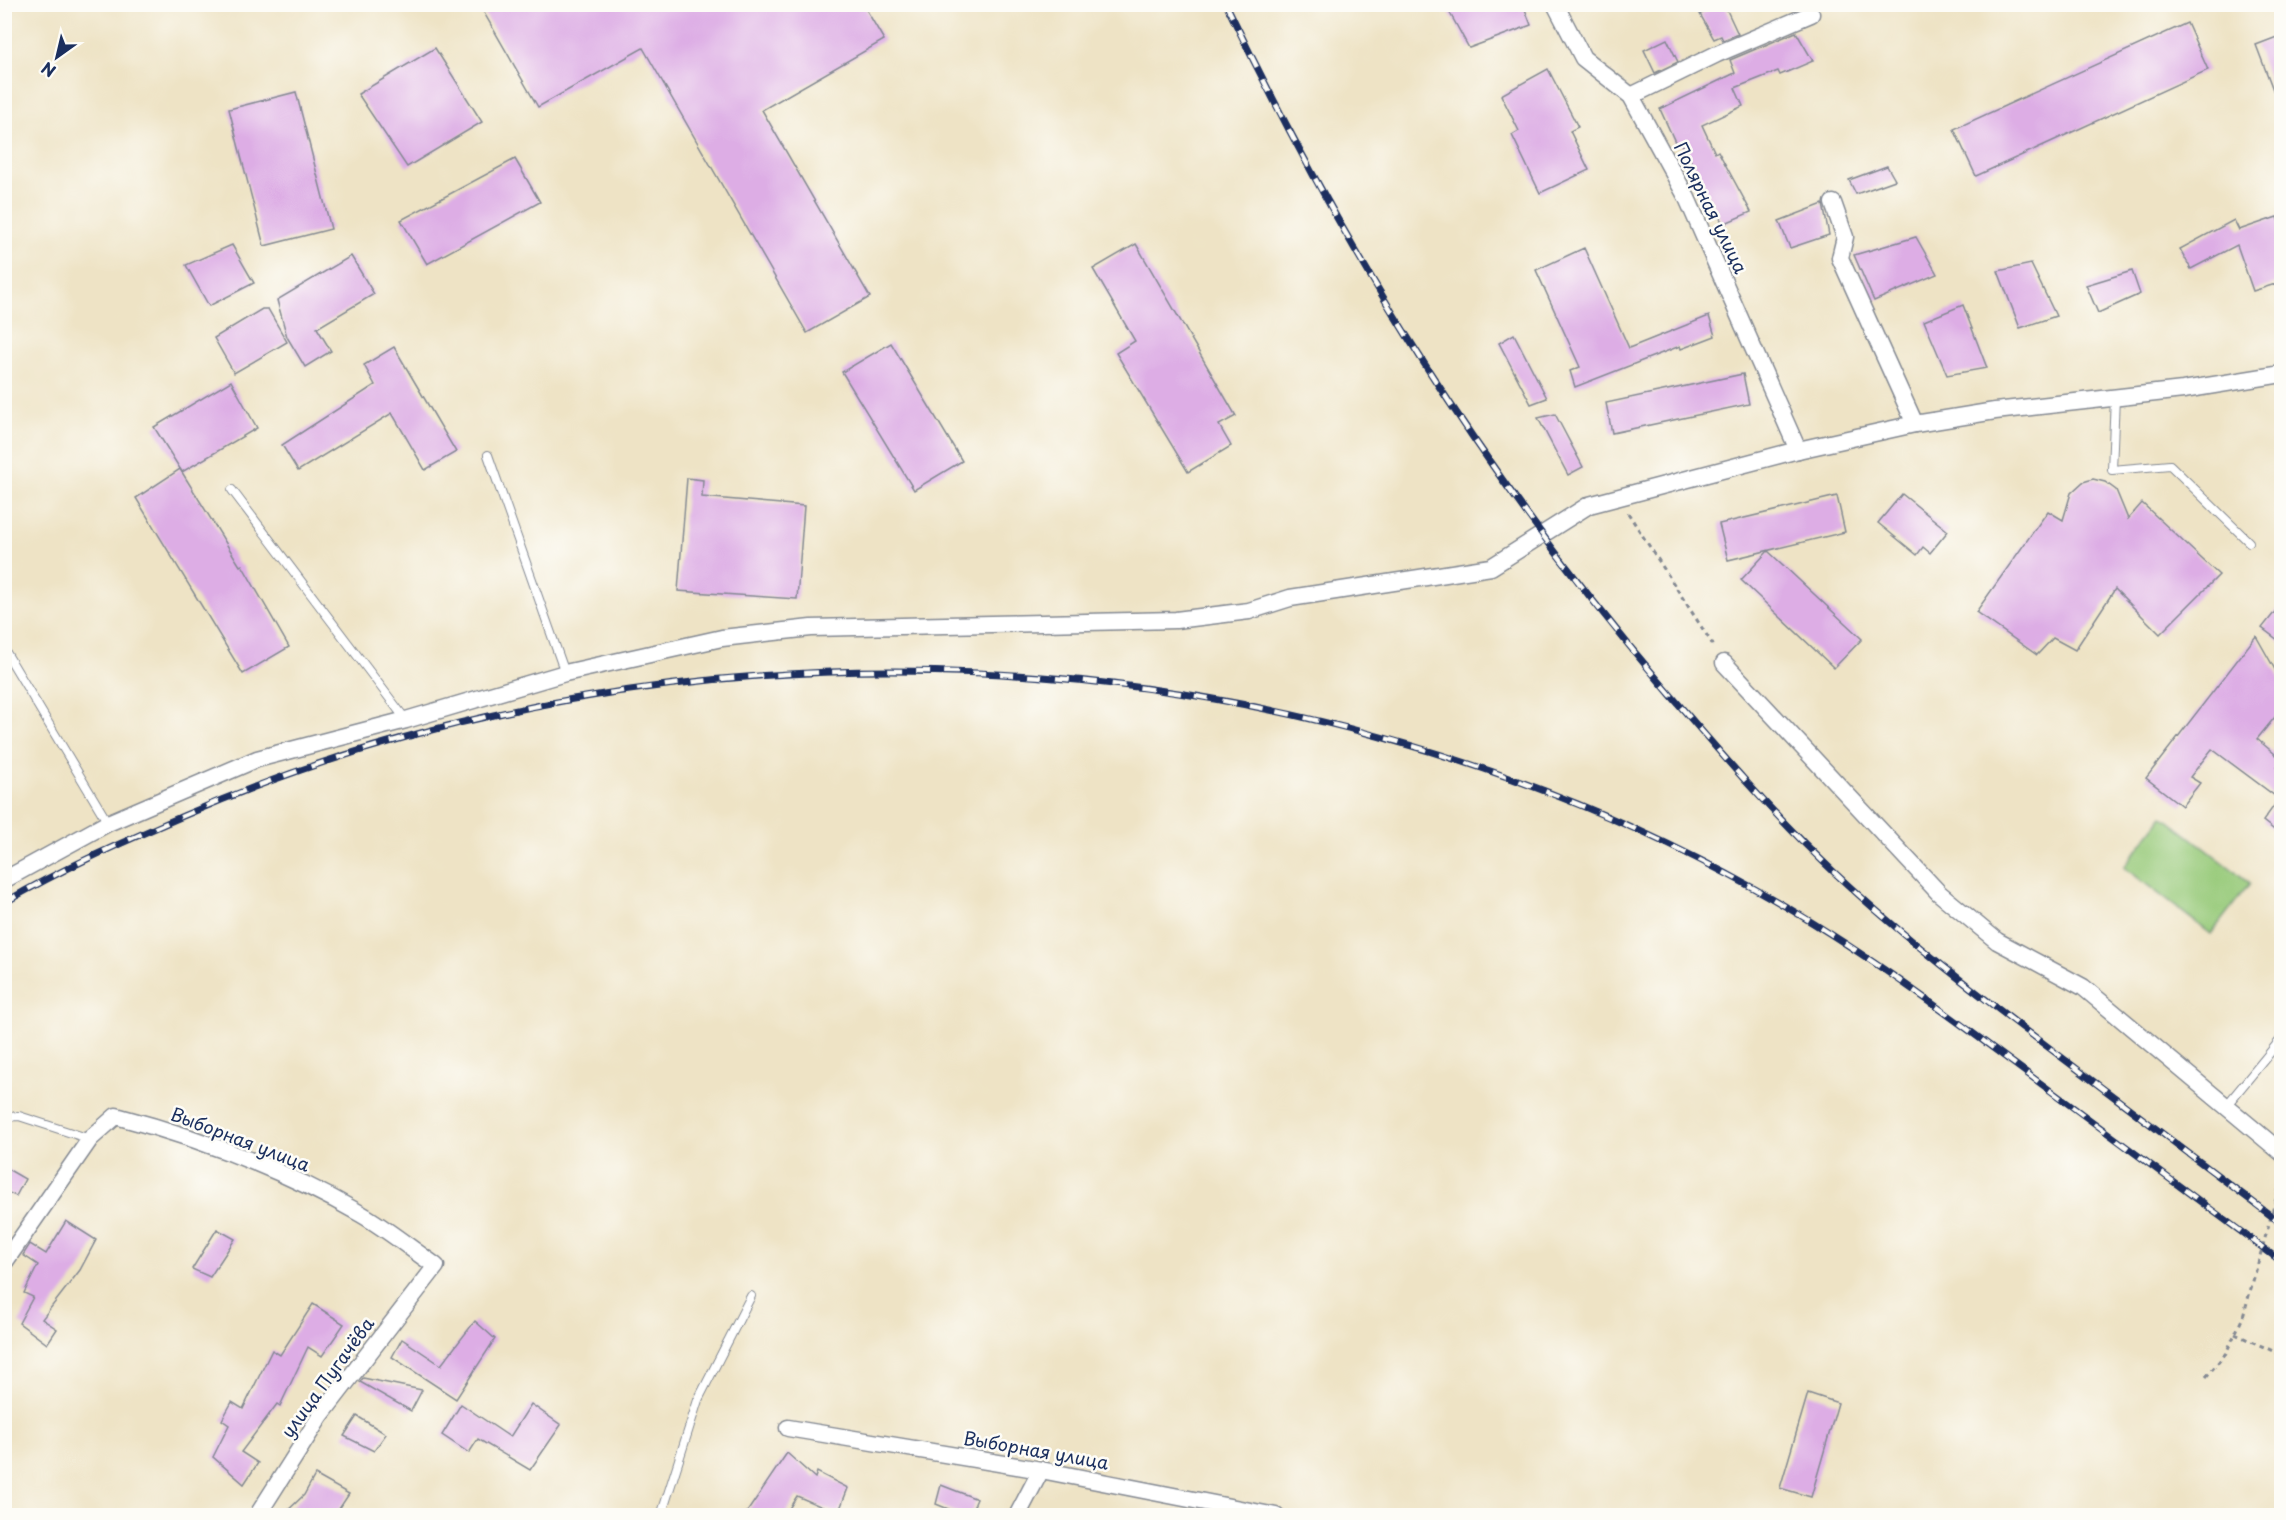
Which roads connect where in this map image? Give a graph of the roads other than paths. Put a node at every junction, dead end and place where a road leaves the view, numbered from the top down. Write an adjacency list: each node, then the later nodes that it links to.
1 (1555, 4): 3 (street, Полярная улица)
2 (1811, 14): 3 (street)
3 (1631, 96): 8 (street, Полярная улица)
4 (1833, 203): 7 (street)
5 (2282, 374): 6 (street)
6 (2115, 397): 7 (street); 11 (lane)
7 (1915, 424): 8 (street)
8 (1798, 450): 14 (street)
9 (488, 455): 14 (lane)
10 (232, 490): 15 (lane)
11 (2249, 542)
12 (4, 650): 16 (lane)
13 (1724, 663): 19 (street)
14 (565, 673): 15 (street)
15 (406, 720): 16 (street)
16 (108, 823): 17 (street)
17 (4, 880)
18 (2282, 1038): 19 (lane)
19 (2226, 1106): 22 (street)
20 (4, 1117): 21 (lane)
21 (90, 1139): 23 (street); 24 (street, Выборная улица)
22 (2282, 1153)
23 (4, 1263)
24 (436, 1266): 28 (street, улица Пугачёва)
25 (751, 1296): 29 (lane)
26 (788, 1428): 27 (street, Выборная улица)
27 (1041, 1470): 30 (street); 31 (street, Выборная улица)
28 (257, 1515)
29 (661, 1515)
30 (1017, 1515)
31 (1276, 1515)

